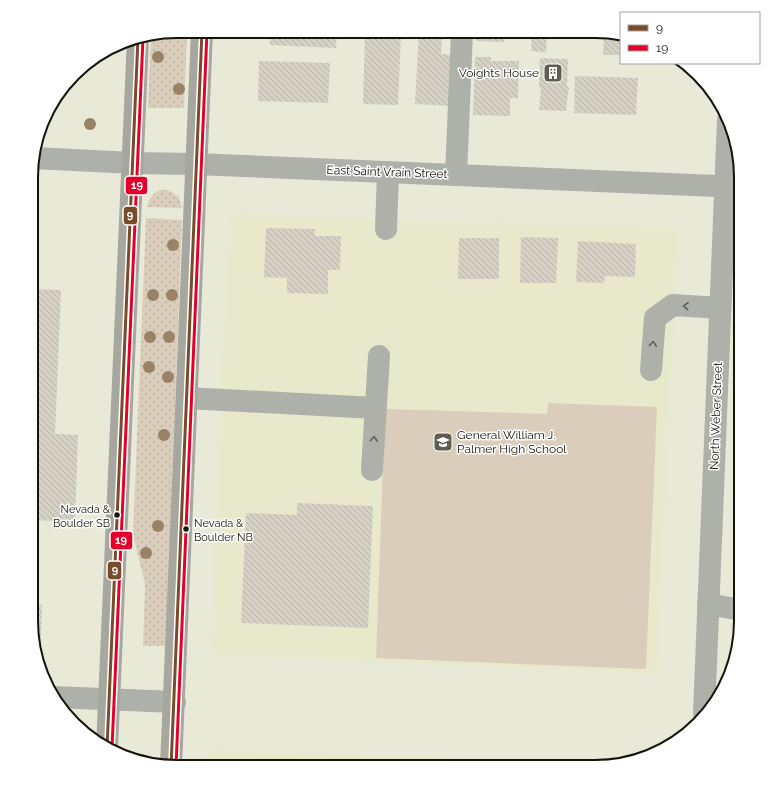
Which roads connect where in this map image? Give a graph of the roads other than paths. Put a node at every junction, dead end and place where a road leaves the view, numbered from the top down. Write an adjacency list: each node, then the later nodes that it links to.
1 (202, 38): 7 (main road)
2 (462, 38): 9 (street)
3 (138, 44): 6 (main road)
4 (730, 145): 10 (street, North Weber Street)
5 (39, 158): 6 (street, East Saint Vrain Street)
6 (133, 163): 7 (street, East Saint Vrain Street); 21 (main road)
7 (196, 164): 8 (street, East Saint Vrain Street); 15 (main road)
8 (388, 172): 9 (street, East Saint Vrain Street); 11 (street)
9 (456, 175): 10 (street, East Saint Vrain Street)
10 (733, 187): 12 (street, North Weber Street)
11 (386, 228)
12 (720, 308): 14 (street); 18 (street, North Weber Street)
13 (379, 356): 16 (street)
14 (651, 370)
15 (187, 398): 16 (street); 22 (main road)
16 (375, 408): 17 (street, one-way to 16)
17 (372, 470)
18 (708, 604): 19 (street); 23 (street, North Weber Street)
19 (734, 609)
20 (61, 697): 21 (street)
21 (109, 699): 22 (street); 24 (main road)
22 (175, 702): 25 (main road)
23 (704, 706)
24 (108, 741)
25 (172, 760)

